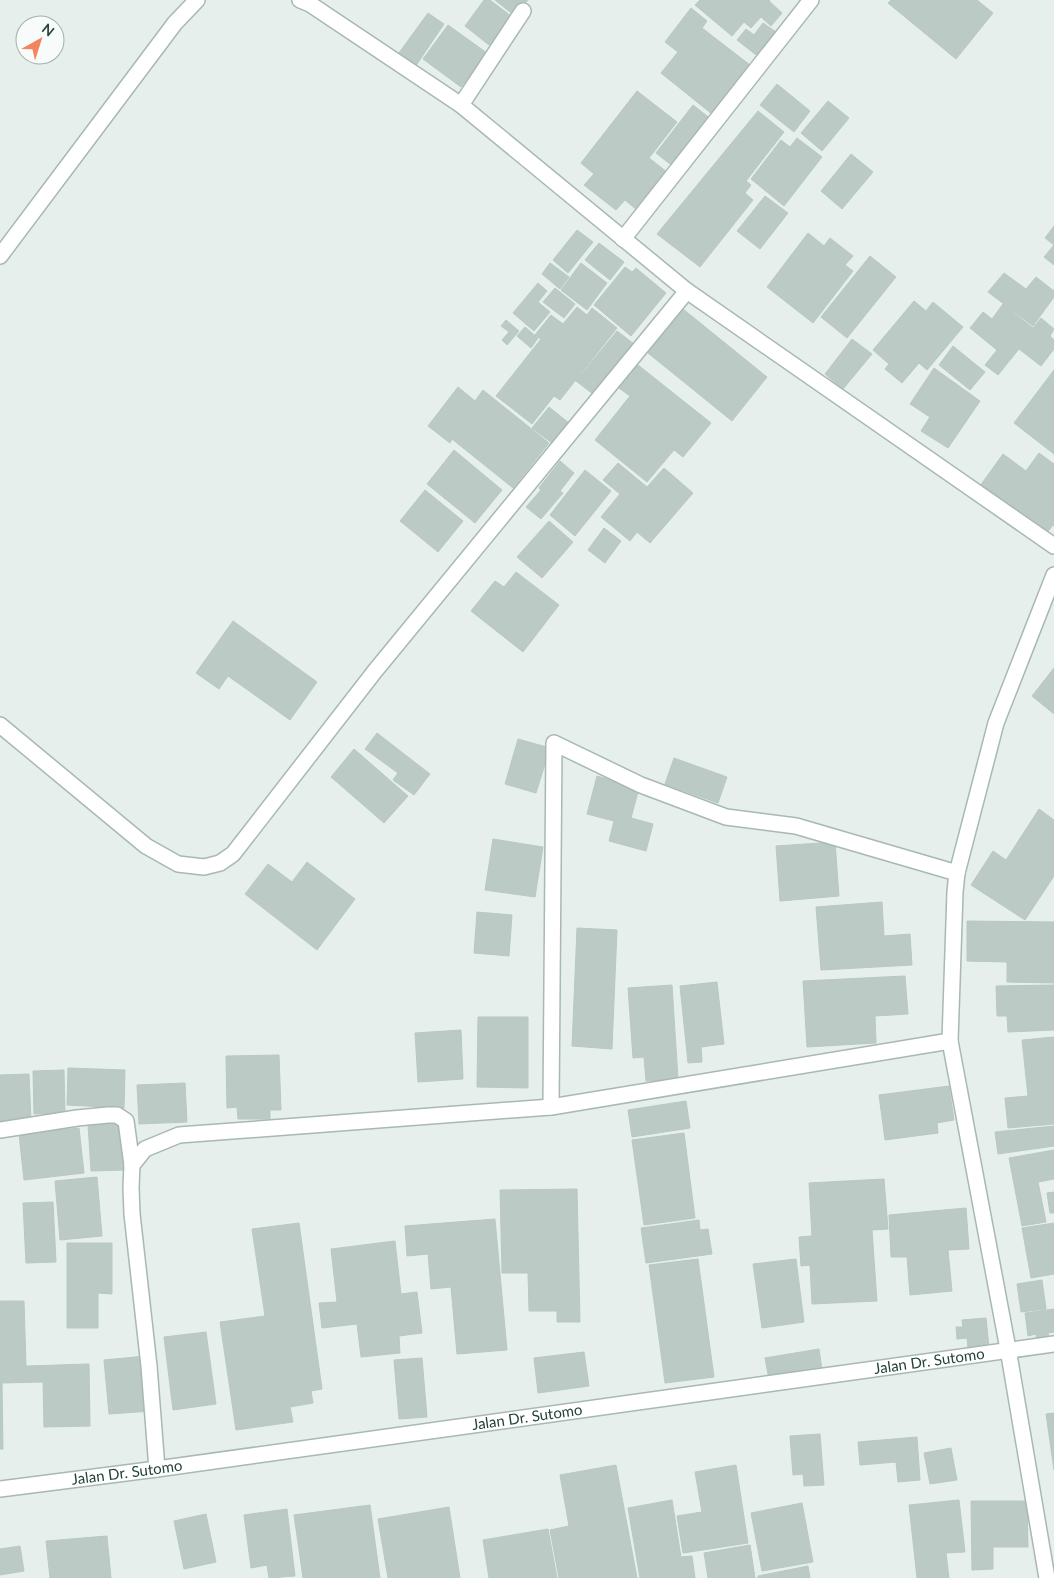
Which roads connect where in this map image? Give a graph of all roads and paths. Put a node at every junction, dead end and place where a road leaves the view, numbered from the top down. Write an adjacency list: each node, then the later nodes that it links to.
1 (197, 0): 7 (street)
2 (300, 0): 5 (street)
3 (811, 0): 6 (street)
4 (523, 11): 5 (street)
5 (461, 105): 6 (street)
6 (623, 239): 8 (street)
7 (0, 256)
8 (687, 291): 9 (street); 11 (street)
9 (1054, 546)
10 (1054, 575): 12 (street)
11 (0, 725)
12 (957, 873): 13 (street); 14 (street)
13 (950, 1041): 14 (street); 18 (street)
14 (551, 1107): 16 (street)
15 (0, 1130): 16 (street)
16 (132, 1165): 19 (street)
17 (1054, 1344): 18 (street, Jalan Dr. Sutomo)
18 (1008, 1350): 19 (street, Jalan Dr. Sutomo); 21 (street)
19 (157, 1469): 20 (street, Jalan Dr. Sutomo)
20 (0, 1489)
21 (1047, 1578)

